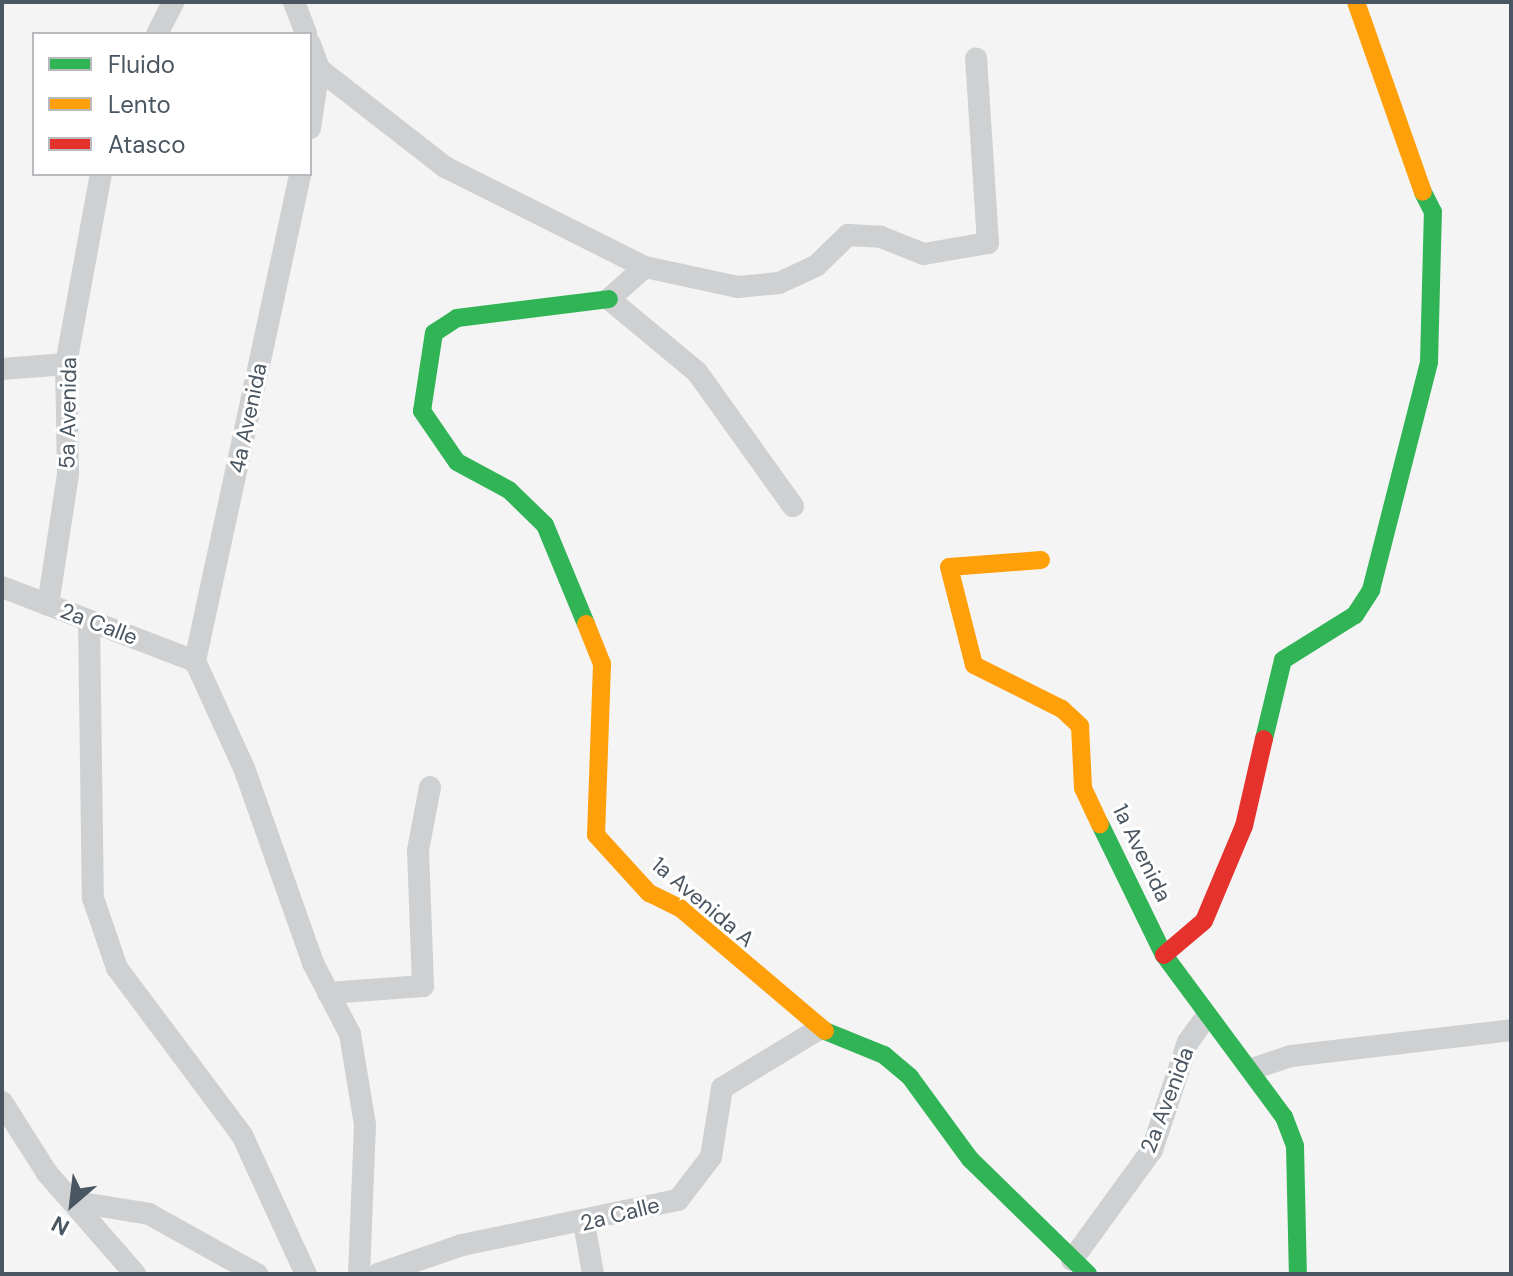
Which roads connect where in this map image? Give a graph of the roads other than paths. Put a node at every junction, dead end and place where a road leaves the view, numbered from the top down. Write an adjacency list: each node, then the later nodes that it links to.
1 (173, 2): 4 (street)
2 (294, 2): 5 (street)
3 (1356, 2): 23 (street)
4 (158, 32)
5 (305, 32)
6 (312, 50): 8 (street)
7 (976, 58): 12 (street)
8 (319, 69): 9 (street); 12 (street)
9 (312, 115)
10 (101, 176): 14 (street, 5a Avenida)
11 (300, 176): 21 (street, 4a Avenida)
12 (645, 267): 13 (street)
13 (609, 299): 16 (street); 26 (street, 1a Avenida A)
14 (66, 364): 15 (street); 19 (street, 5a Avenida)
15 (2, 369)
16 (793, 506)
17 (1041, 560): 23 (street, 1a Avenida)
18 (2, 587): 19 (street, 2a Calle)
19 (48, 605): 20 (street, 2a Calle)
20 (89, 621): 21 (street, 2a Calle); 35 (street)
21 (195, 661): 24 (street)
22 (430, 787): 24 (street)
23 (1164, 955): 25 (street, 1a Avenida)
24 (328, 993): 36 (street)
25 (1206, 1017): 28 (street, 1a Avenida); 32 (street, 2a Avenida)
26 (819, 1029): 31 (street, 2a Calle); 32 (street, 1a Avenida A)
27 (1511, 1030): 28 (street)
28 (1252, 1069): 39 (street, 1a Avenida)
29 (2, 1102): 30 (street)
30 (76, 1202): 33 (street); 34 (street)
31 (584, 1223): 37 (street, 2a Calle); 38 (street)
32 (1080, 1267)
33 (135, 1274)
34 (257, 1274)
35 (306, 1274)
36 (359, 1274)
37 (378, 1274)
38 (593, 1274)
39 (1298, 1274)

